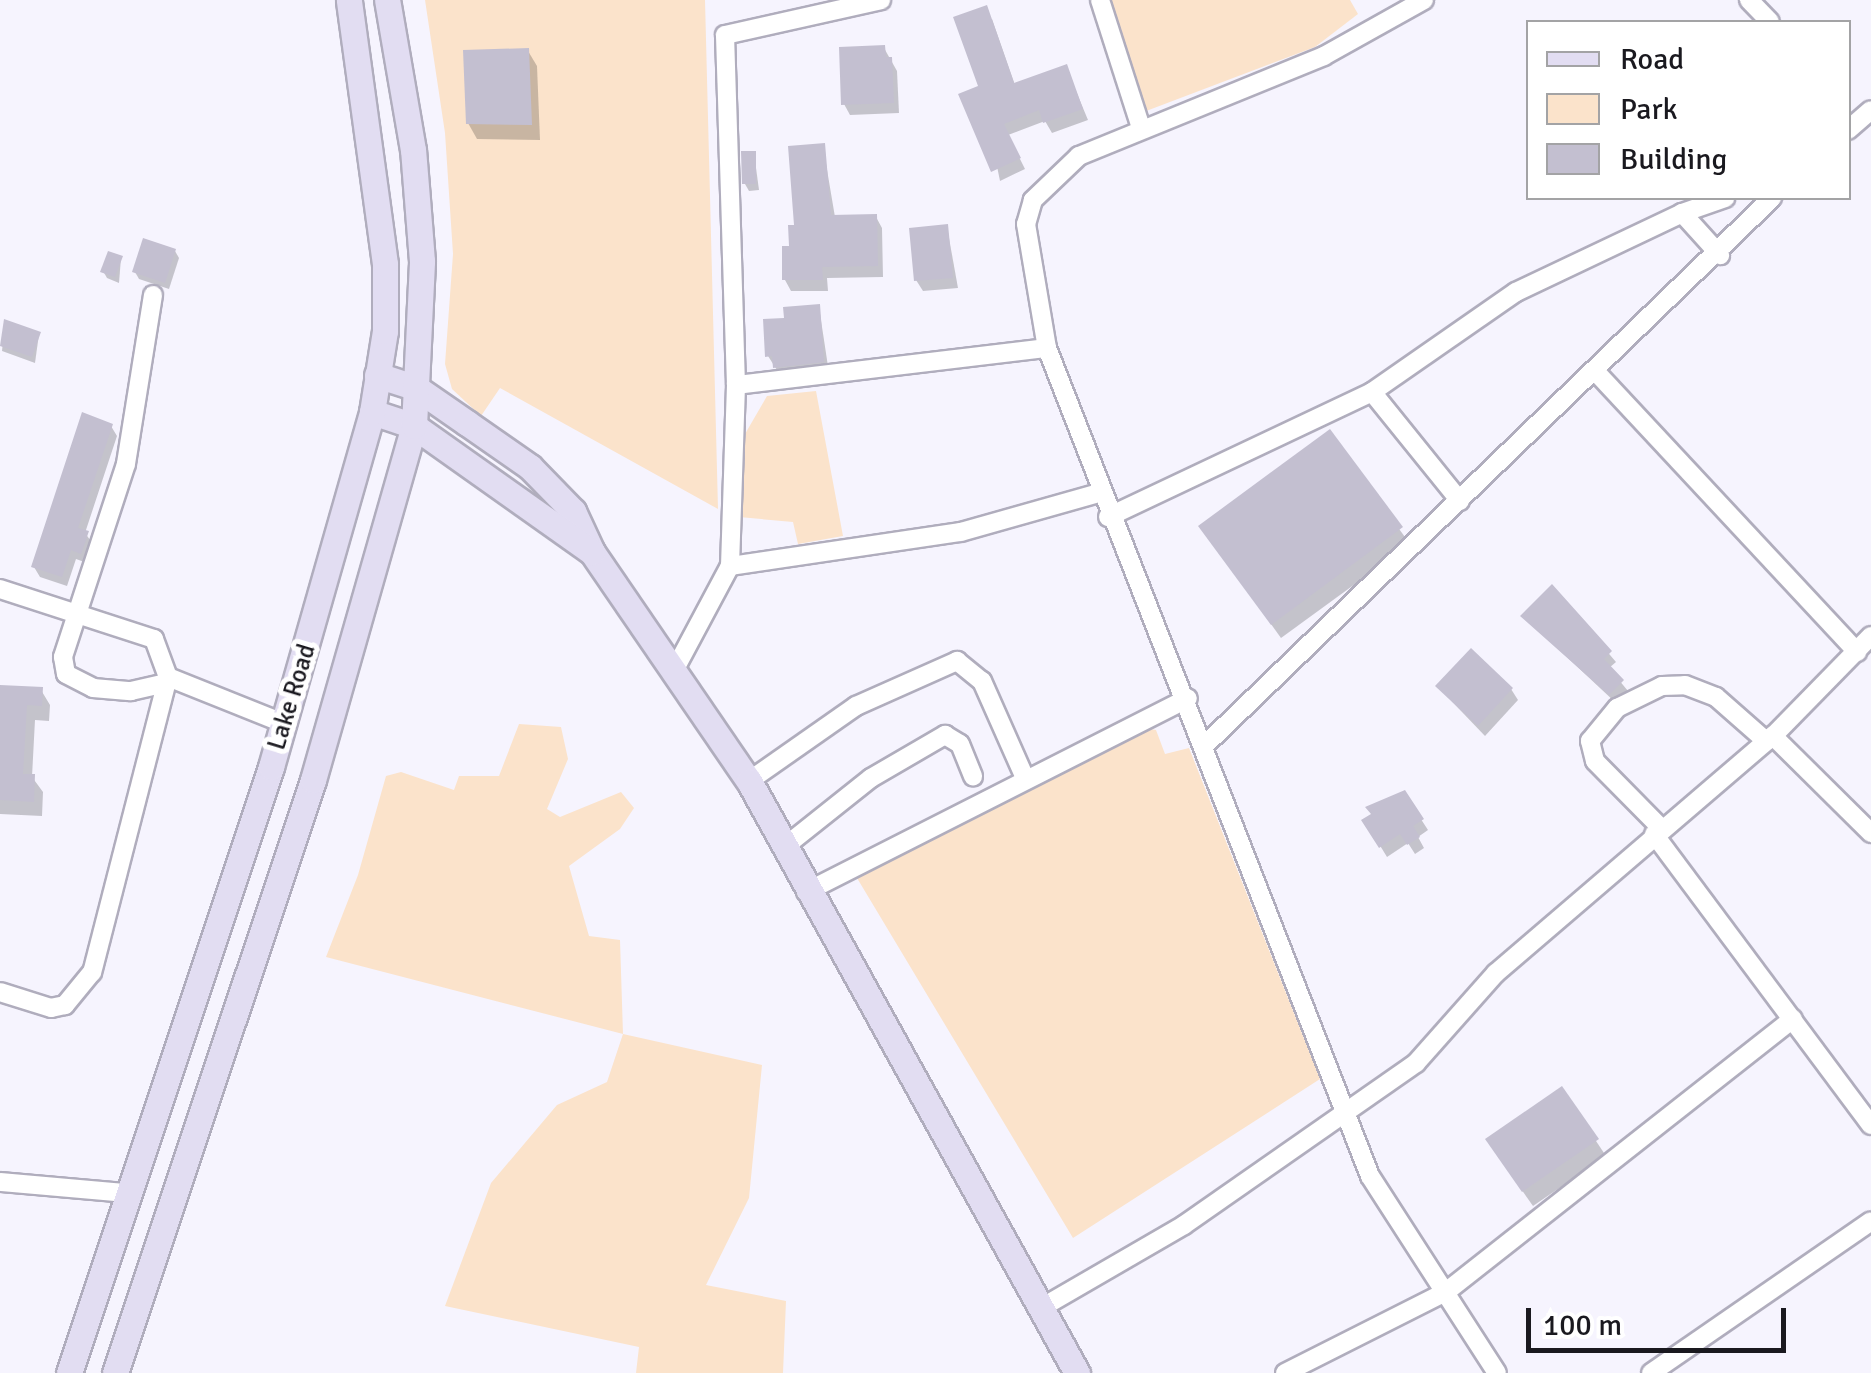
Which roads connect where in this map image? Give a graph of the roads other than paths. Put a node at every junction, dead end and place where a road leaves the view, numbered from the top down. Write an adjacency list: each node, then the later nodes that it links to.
1 (349, 0): 16 (main road, Lake Road)
2 (387, 0): 18 (main road, Lake Road)
3 (882, 0): 17 (street)
4 (1100, 0): 8 (street)
5 (1424, 0): 8 (street)
6 (1750, 0): 7 (street)
7 (1768, 20)
8 (1140, 128): 14 (street)
9 (1719, 200): 11 (street)
10 (1770, 200): 12 (street)
11 (1682, 213): 12 (street); 19 (street)
12 (1720, 255): 15 (street)
13 (152, 295): 28 (street)
14 (1046, 348): 17 (street); 22 (street)
15 (1596, 372): 23 (street); 30 (street)
16 (377, 375): 18 (main road); 20 (main road, Lake Road)
17 (736, 385): 26 (street)
18 (415, 387): 21 (main road, Lake Road); 25 (main road)
19 (1372, 392): 23 (street); 24 (street)
20 (372, 412): 21 (main road); 34 (main road, Lake Road)
21 (414, 426): 25 (main road); 54 (main road, Lake Road)
22 (1100, 494): 24 (street); 26 (street)
23 (1460, 501): 36 (street)
24 (1108, 516): 33 (street)
25 (592, 552): 31 (main road)
26 (730, 566): 31 (street)
27 (0, 590): 28 (street)
28 (75, 612): 32 (street); 32 (street)
29 (1871, 636): 30 (street)
30 (1856, 652): 35 (street)
31 (676, 667): 39 (main road)
32 (167, 680): 34 (street); 44 (street)
33 (1188, 698): 36 (street); 38 (street)
34 (284, 723): 49 (main road, Lake Road)
35 (1769, 739): 40 (street); 40 (street); 41 (street)
36 (1205, 745): 46 (street)
37 (972, 777): 42 (street)
38 (1025, 778): 39 (street); 43 (street)
39 (749, 781): 42 (main road)
40 (1658, 831): 45 (street); 46 (street)
41 (1871, 834)
42 (783, 848): 43 (main road)
43 (806, 892): 52 (main road)
44 (0, 992)
45 (1793, 1019): 47 (street); 51 (street)
46 (1345, 1113): 51 (street); 52 (street)
47 (1871, 1125)
48 (0, 1182): 49 (street)
49 (127, 1193): 53 (main road, Lake Road)
50 (1871, 1221): 58 (street)
51 (1447, 1291): 56 (street); 57 (street)
52 (1041, 1308): 55 (main road)
53 (70, 1373)
54 (115, 1373)
55 (1077, 1373)
56 (1285, 1373)
57 (1498, 1373)
58 (1650, 1373)

